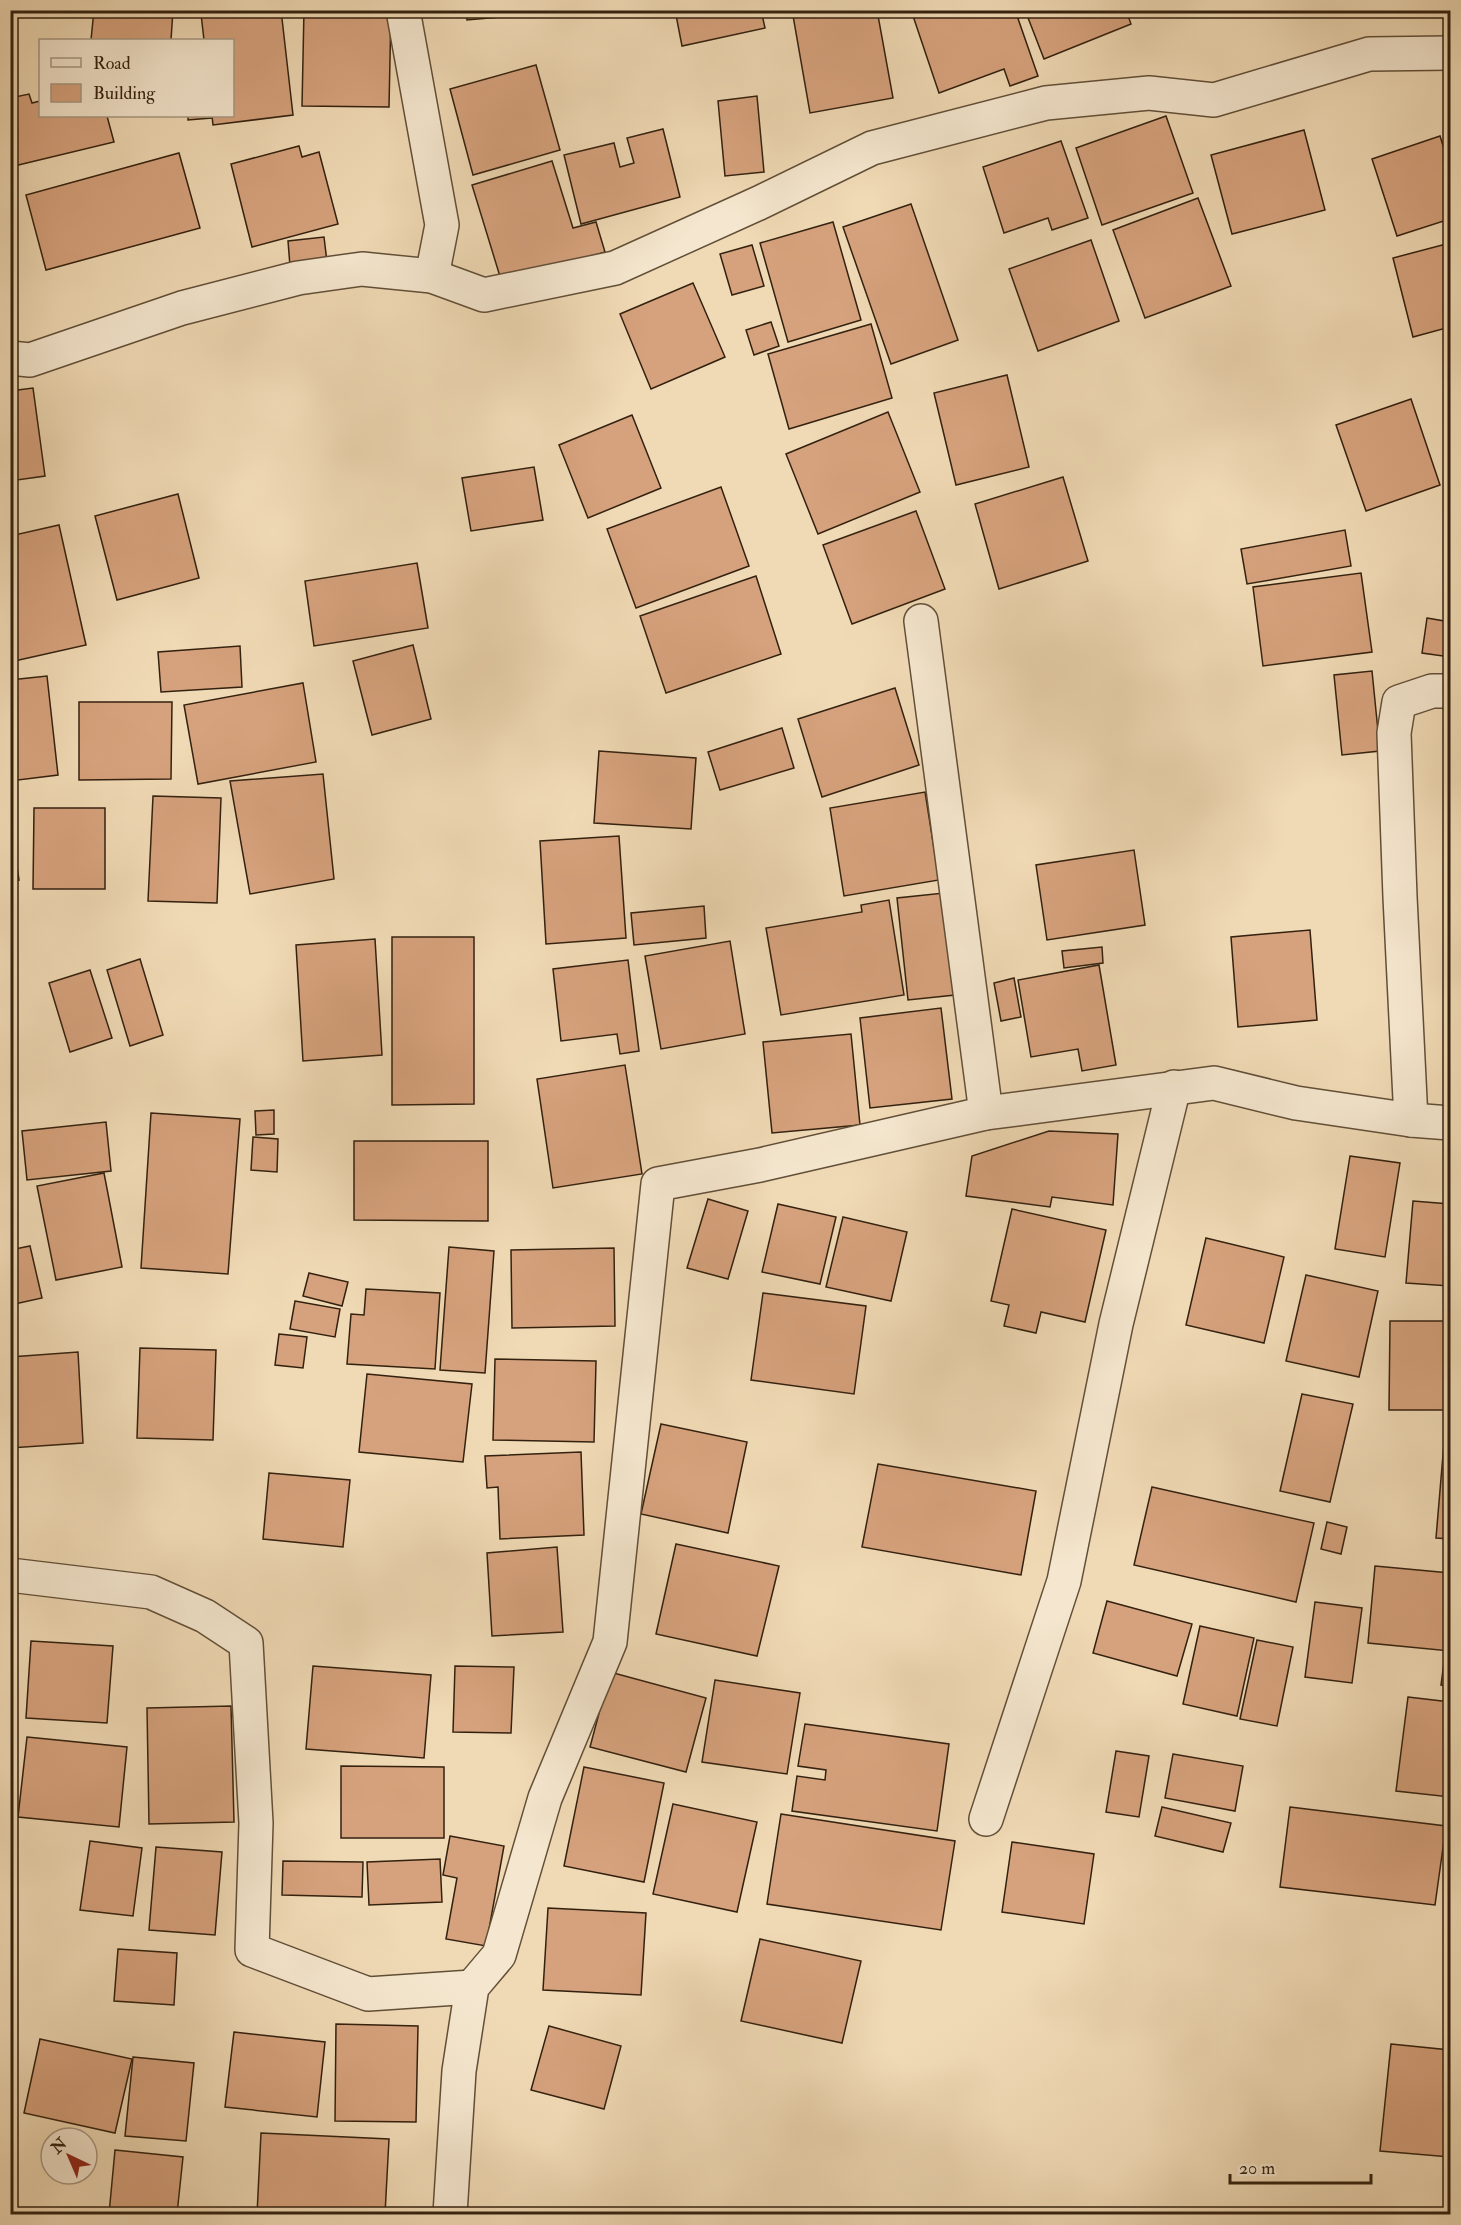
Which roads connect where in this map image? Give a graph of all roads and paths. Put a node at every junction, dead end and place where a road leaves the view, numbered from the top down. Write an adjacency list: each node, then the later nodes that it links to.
1 (403, 10): 3 (street)
2 (1450, 53): 3 (street)
3 (432, 276): 4 (street)
4 (10, 358)
5 (921, 621): 8 (street)
6 (1450, 691): 9 (street)
7 (1174, 1087): 8 (street); 9 (street); 12 (street)
8 (986, 1113): 13 (street)
9 (1411, 1120): 10 (street)
10 (1450, 1123)
11 (10, 1575): 13 (street)
12 (986, 1819)
13 (472, 1987): 14 (street)
14 (450, 2214)

